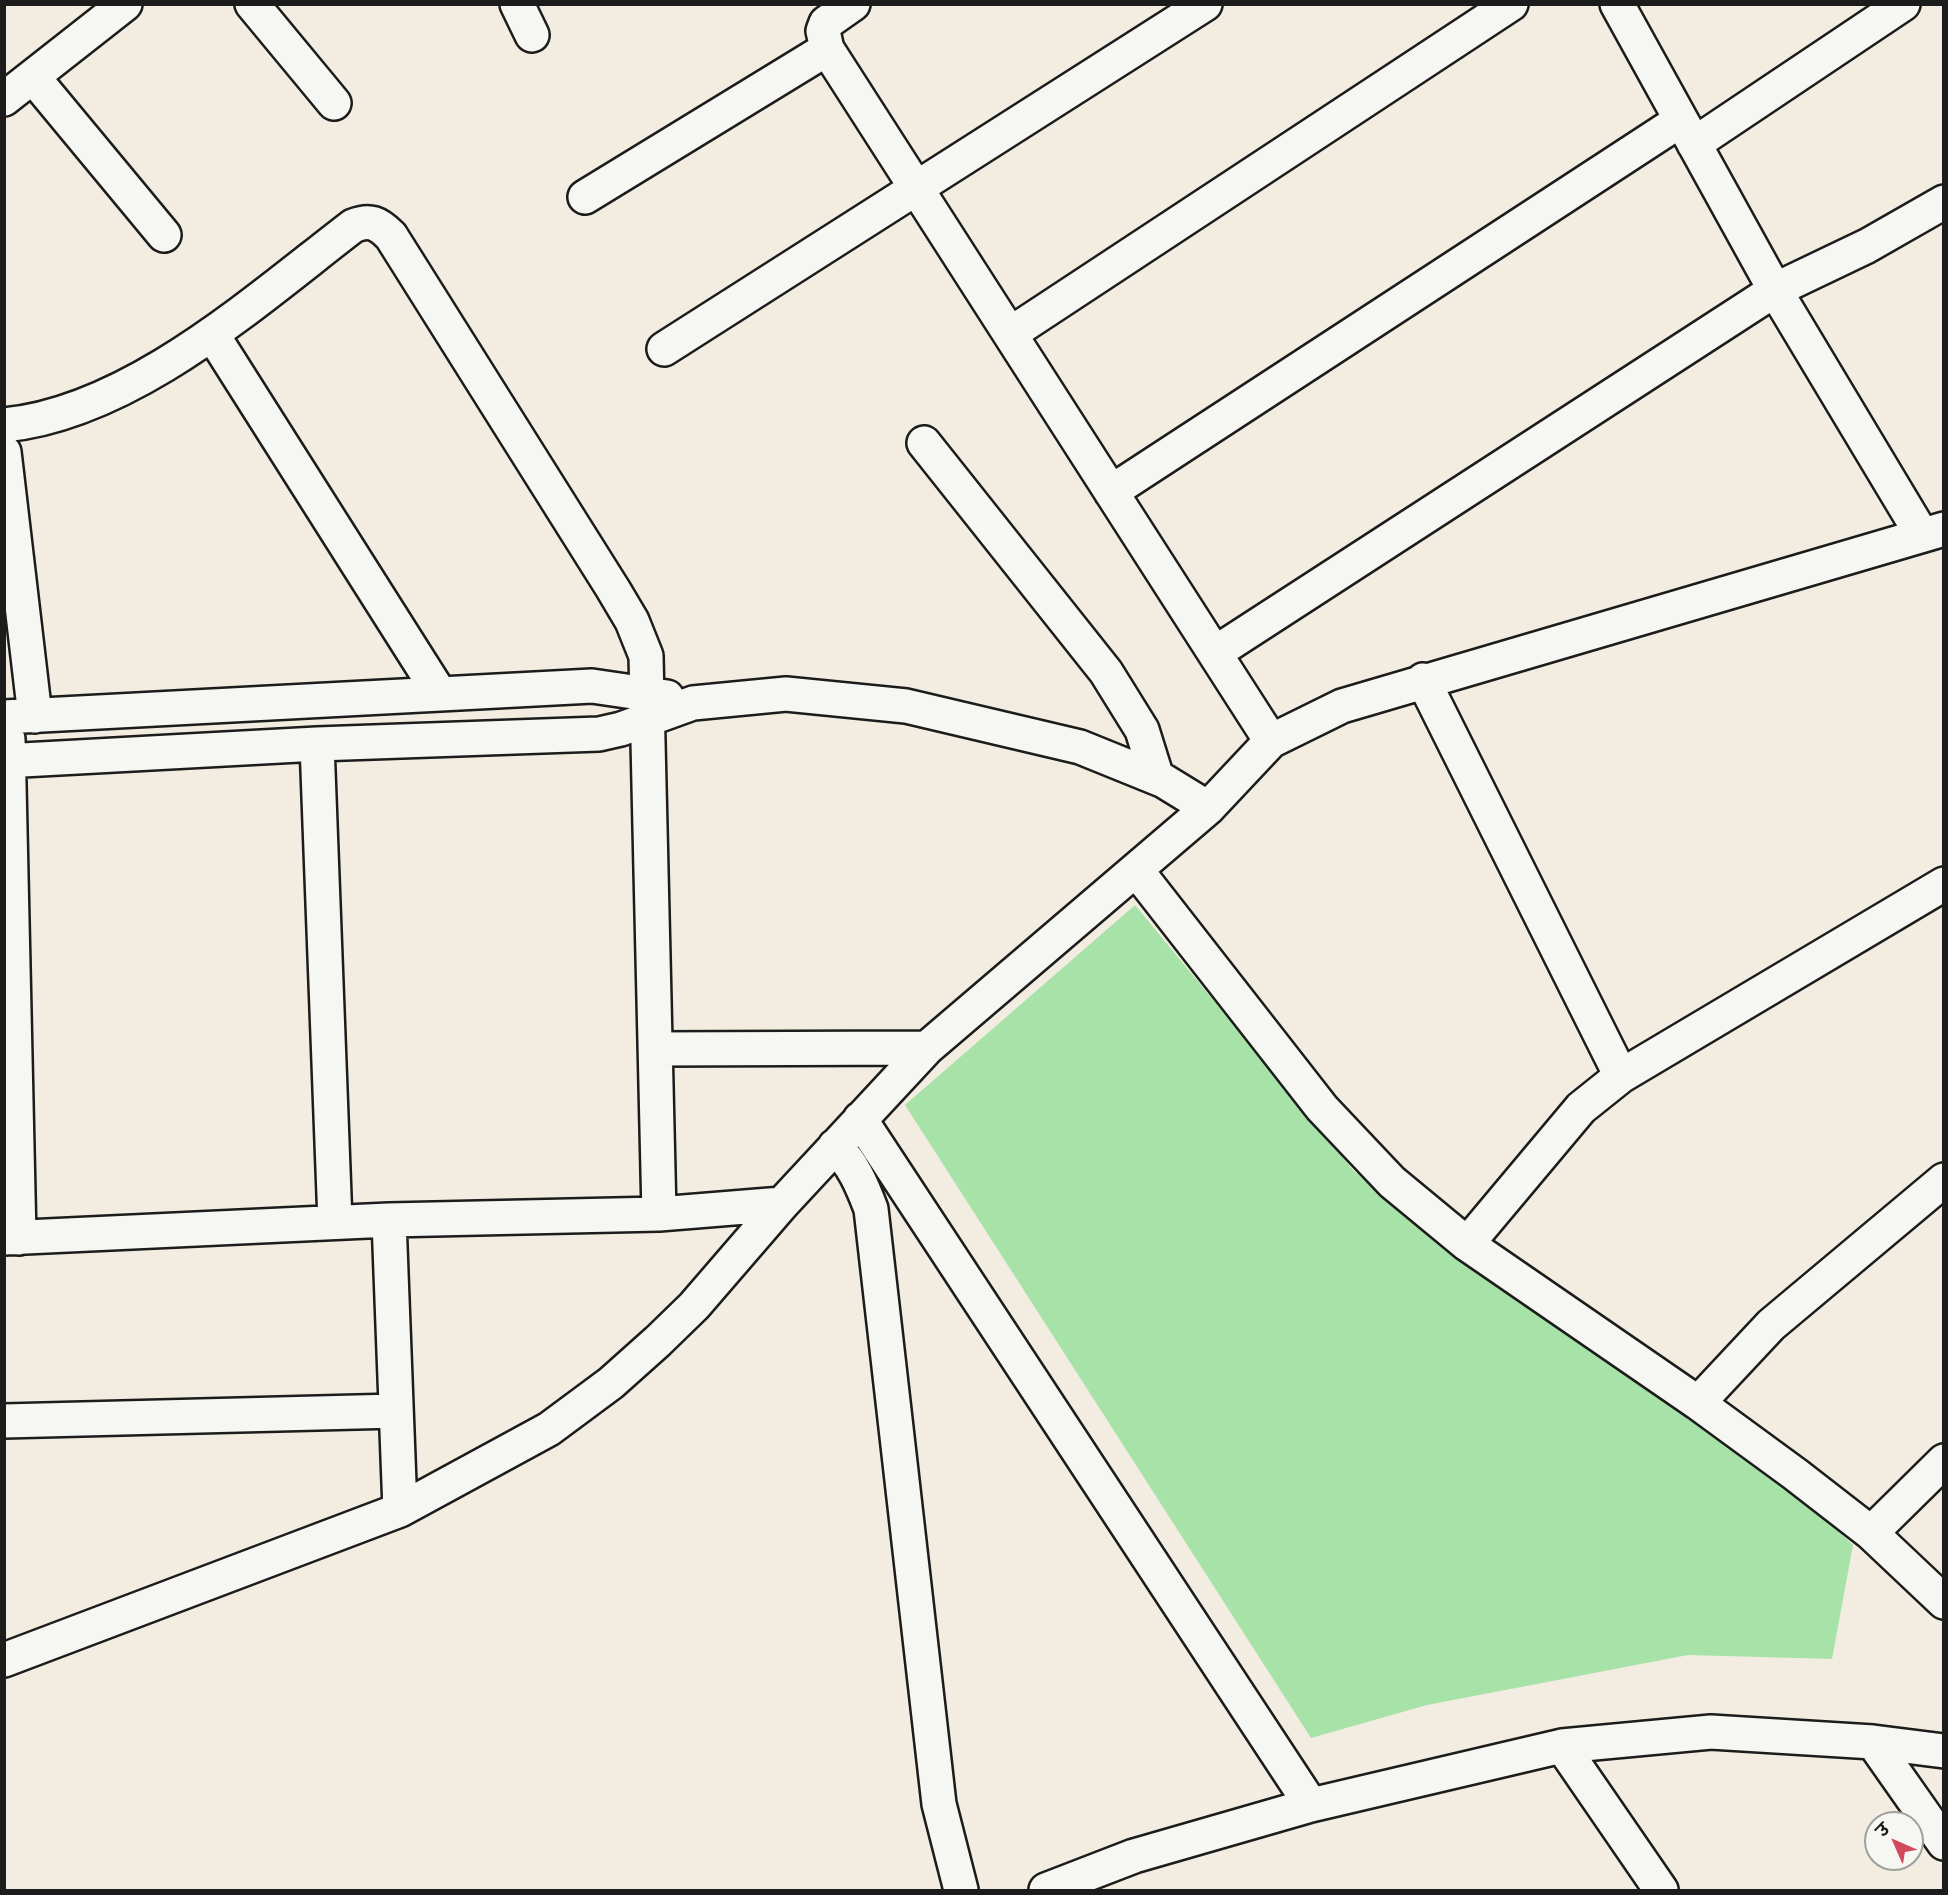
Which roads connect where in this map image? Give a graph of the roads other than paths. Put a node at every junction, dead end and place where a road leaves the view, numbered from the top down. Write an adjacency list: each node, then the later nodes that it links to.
1 (125, 4): 11 (street)
2 (252, 4): 13 (street)
3 (516, 4): 9 (street)
4 (853, 4): 10 (street)
5 (1205, 4): 15 (street)
6 (1511, 4): 21 (street)
7 (1617, 4): 14 (street)
8 (1903, 4): 14 (street)
9 (532, 35)
10 (827, 49): 15 (street); 16 (street)
11 (33, 76): 12 (street); 18 (street)
12 (4, 99)
13 (334, 103)
14 (1688, 132): 19 (street); 26 (street)
15 (916, 188): 21 (street); 22 (street)
16 (585, 197)
17 (1944, 202): 19 (street)
18 (164, 235)
19 (1775, 290): 27 (street); 28 (street)
20 (212, 334): 23 (street); 30 (street); 31 (street)
21 (1010, 334): 26 (street)
22 (664, 349)
23 (4, 424)
24 (924, 443): 36 (street)
25 (4, 452): 32 (street)
26 (1111, 492): 28 (street)
27 (1933, 532): 29 (street)
28 (1215, 653): 33 (street)
29 (1423, 680): 33 (street); 42 (street)
30 (440, 694): 31 (street); 32 (street)
31 (646, 707): 34 (street); 36 (street); 41 (street)
32 (16, 717): 35 (street)
33 (1271, 741): 37 (street)
34 (317, 744): 35 (street); 49 (street)
35 (7, 761): 50 (street)
36 (1157, 778): 37 (street)
37 (1208, 808): 38 (street)
38 (1137, 871): 40 (street); 51 (street)
39 (1944, 884): 42 (street)
40 (927, 1048): 41 (street); 43 (street)
41 (656, 1049): 47 (street)
42 (1621, 1076): 51 (street)
43 (860, 1119): 44 (street); 63 (street)
44 (835, 1146): 46 (street); 65 (street)
45 (1944, 1180): 52 (street)
46 (782, 1204): 47 (street); 56 (street)
47 (659, 1214): 48 (street)
48 (389, 1220): 49 (street); 53 (street)
49 (335, 1222): 50 (street)
50 (12, 1238)
51 (1467, 1244): 52 (street)
52 (1698, 1403): 57 (street)
53 (396, 1411): 54 (street); 56 (street)
54 (4, 1421)
55 (1944, 1461): 57 (street)
56 (400, 1510): 59 (street)
57 (1871, 1533): 58 (street)
58 (1944, 1602)
59 (4, 1660)
60 (1873, 1742): 61 (street); 62 (street); 64 (street)
61 (1562, 1746): 63 (street); 67 (street)
62 (1944, 1751)
63 (1311, 1805): 66 (street)
64 (1944, 1843)
65 (962, 1890)
66 (1046, 1890)
67 (1661, 1890)

